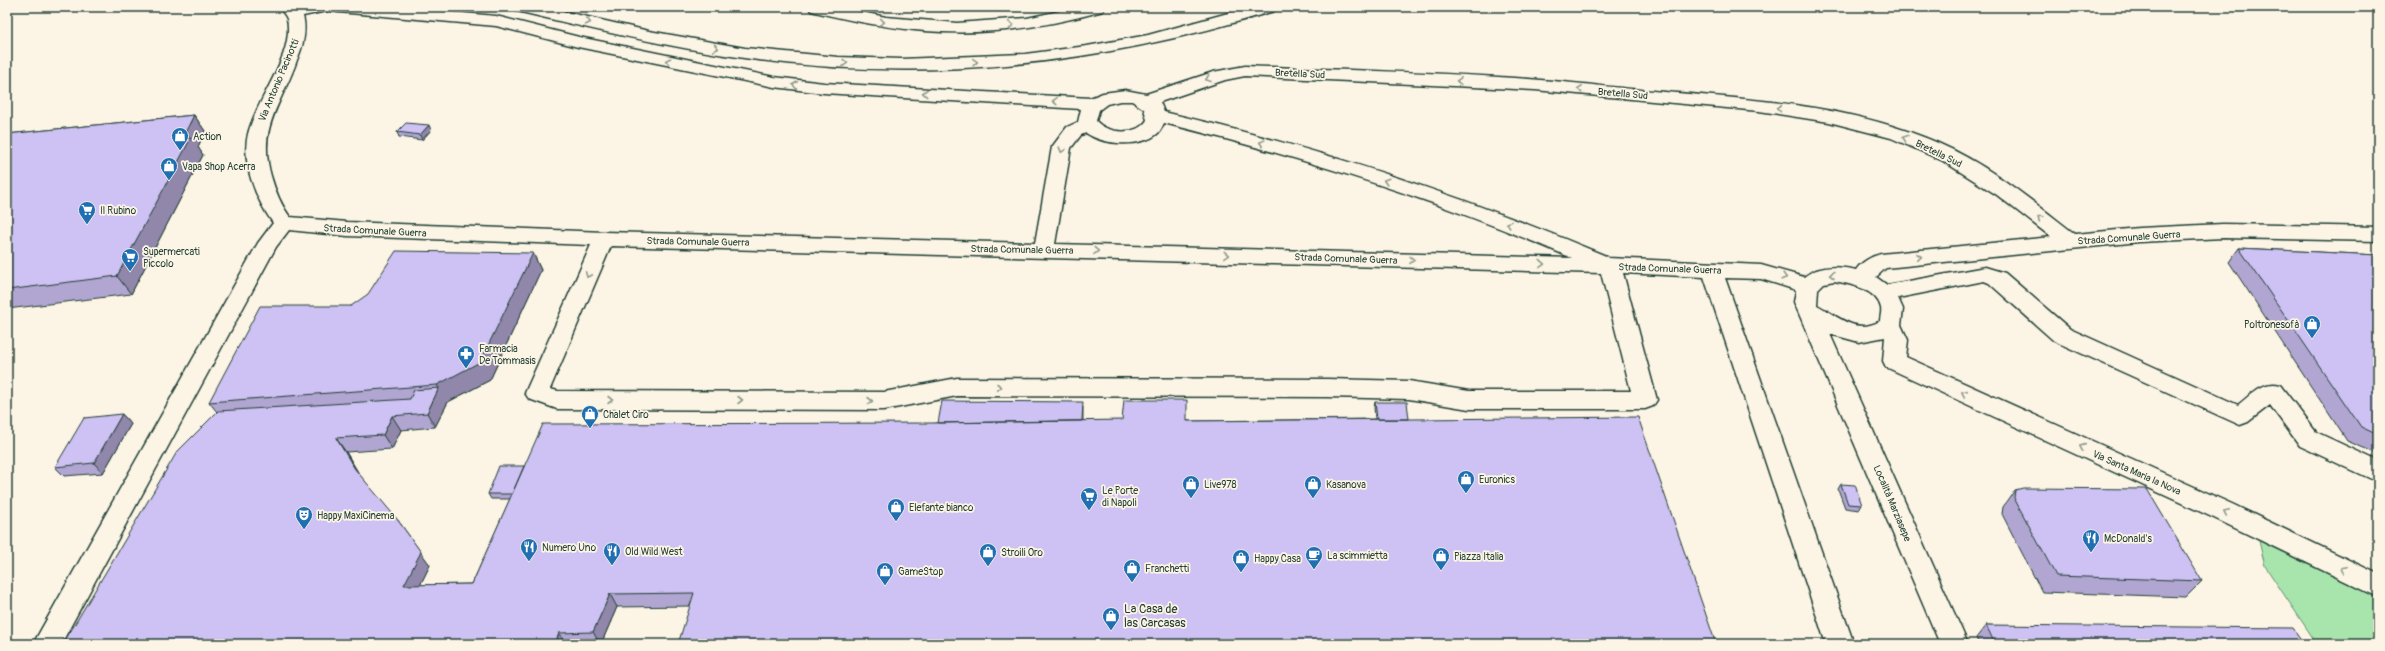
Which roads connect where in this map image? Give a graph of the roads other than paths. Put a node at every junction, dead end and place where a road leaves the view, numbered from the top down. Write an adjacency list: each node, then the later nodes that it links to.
1 (321, 7): 7 (main road)
2 (338, 7): 9 (main road, one-way to 2)
3 (523, 7): 6 (main road, one-way to 6)
4 (817, 7): 5 (main road, one-way to 5)
5 (1097, 7)
6 (1268, 7)
7 (291, 10): 12 (main road, Via Antonio Pacinotti)
8 (1146, 100): 9 (main road); 10 (main road); 15 (main road, Bretella Sud, one-way to 8)
9 (1094, 104): 11 (main road)
10 (1157, 116): 11 (main road); 17 (main road, one-way to 10)
11 (1089, 125): 16 (main road, one-way to 16)
12 (284, 223): 14 (main road, Strada Comunale Guerra); 27 (main road)
13 (2378, 234): 15 (main road, Strada Comunale Guerra)
14 (604, 239): 16 (main road, Strada Comunale Guerra); 17 (main road, one-way to 17)
15 (2071, 242): 20 (main road, Strada Comunale Guerra, one-way to 15)
16 (1044, 249): 17 (main road, Strada Comunale Guerra, one-way to 17)
17 (1610, 266): 18 (main road, Strada Comunale Guerra)
18 (1712, 270): 19 (main road, Strada Comunale Guerra, one-way to 19); 28 (main road)
19 (1806, 285): 20 (main road, one-way to 19); 21 (main road)
20 (1876, 288): 22 (main road); 25 (main road)
21 (1811, 311): 23 (main road); 24 (main road, Località Marziasepe)
22 (1890, 325): 23 (main road); 26 (main road, Via Santa Maria la Nova, one-way to 22)
23 (1852, 333): 24 (main road)
24 (1832, 362): 29 (main road, Località Marziasepe)
25 (2378, 472)
26 (2378, 586)
27 (47, 644)
28 (1840, 644)
29 (1954, 644)

